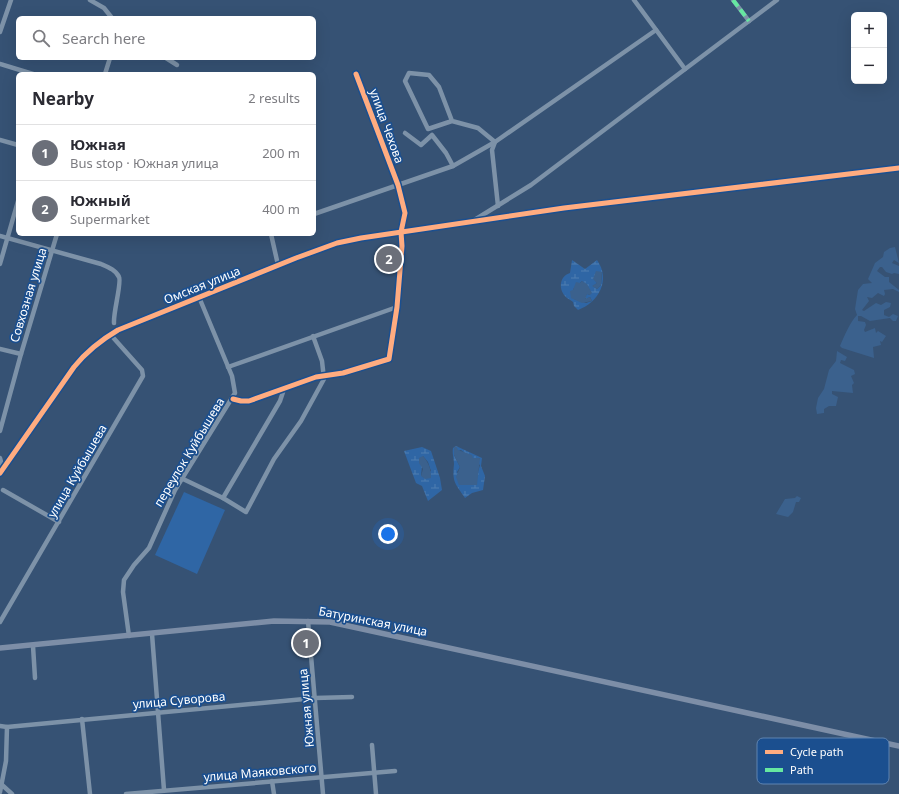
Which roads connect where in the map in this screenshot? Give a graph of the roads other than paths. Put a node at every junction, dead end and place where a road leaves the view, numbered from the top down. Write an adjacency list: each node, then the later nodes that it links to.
1 (11, 0): 9 (street)
2 (90, 0): 6 (street)
3 (634, 0): 8 (street)
4 (733, 0): 7 (street)
5 (777, 0): 7 (street)
6 (110, 16)
7 (749, 21): 14 (street)
8 (656, 30): 14 (street); 21 (street)
9 (0, 32)
10 (110, 60): 16 (street)
11 (169, 60): 13 (street)
12 (0, 64): 15 (street)
13 (177, 65)
14 (685, 69): 26 (street)
15 (26, 72)
16 (106, 72)
17 (356, 74): 25 (street, улица Чехова)
18 (452, 121): 18 (street); 21 (street)
19 (405, 133): 23 (street)
20 (0, 140): 22 (street)
21 (495, 142): 23 (street); 26 (street)
22 (16, 144)
23 (453, 166): 25 (street)
24 (899, 168): 29 (street, Омская улица)
25 (398, 185): 28 (street); 30 (street, улица Чехова)
26 (498, 206): 29 (street)
27 (16, 208): 34 (street)
28 (316, 213)
29 (475, 220): 30 (street, Омская улица)
30 (401, 232): 37 (street, Омская улица); 39 (street, улица Чехова)
31 (0, 236): 34 (street)
32 (56, 236): 35 (street, Совхозная улица)
33 (271, 236): 37 (street)
34 (8, 238): 35 (street); 36 (street)
35 (52, 251): 40 (street); 44 (street, Совхозная улица)
36 (0, 264)
37 (278, 265): 38 (street, Омская улица)
38 (198, 297): 41 (street, Омская улица); 45 (street, переулок Куйбышева)
39 (397, 307): 42 (street); 46 (street, улица Чехова)
40 (114, 323)
41 (110, 334): 51 (street, Омская улица); 55 (street, улица Куйбышева)
42 (313, 336): 45 (street); 46 (street)
43 (0, 349): 44 (street)
44 (21, 354): 49 (street, Совхозная улица)
45 (228, 367): 48 (street, переулок Куйбышева)
46 (324, 375): 47 (street); 54 (street)
47 (282, 389): 48 (street); 54 (street)
48 (233, 399): 52 (street, переулок Куйбышева)
49 (0, 432)
50 (0, 458): 51 (street)
51 (2, 471)
52 (183, 479): 54 (street); 59 (street, переулок Куйбышева)
53 (3, 490): 55 (street)
54 (223, 498)
55 (59, 522): 57 (street, улица Куйбышева)
56 (308, 621): 58 (main road, Батуринская улица); 64 (street, Южная улица); 69 (main road, Батуринская улица)
57 (0, 622)
58 (152, 634): 59 (main road, Батуринская улица); 65 (street)
59 (129, 636): 60 (main road, Батуринская улица)
60 (33, 646): 61 (main road, Батуринская улица); 62 (street)
61 (0, 648)
62 (35, 678)
63 (352, 697): 64 (street, улица Суворова)
64 (315, 698): 65 (street, улица Суворова); 75 (street, Южная улица)
65 (159, 712): 66 (street, улица Суворова); 78 (street)
66 (82, 719): 68 (street, улица Суворова); 82 (street)
67 (0, 726): 68 (street, улица Суворова)
68 (7, 727): 77 (street)
69 (863, 738)
70 (889, 744): 72 (main road, Батуринская улица)
71 (372, 745): 74 (street)
72 (899, 746)
73 (395, 771): 74 (street, улица Маяковского)
74 (374, 772): 75 (street, улица Маяковского); 86 (street)
75 (322, 777): 76 (street, улица Маяковского); 85 (street, Южная улица)
76 (272, 781): 78 (street, улица Маяковского); 84 (street)
77 (1, 784): 79 (street); 81 (street)
78 (164, 790): 80 (street, улица Маяковского)
79 (0, 792)
80 (141, 793): 83 (street, улица Маяковского)
81 (12, 794)
82 (90, 794)
83 (126, 794)
84 (274, 794)
85 (323, 794)
86 (376, 794)

